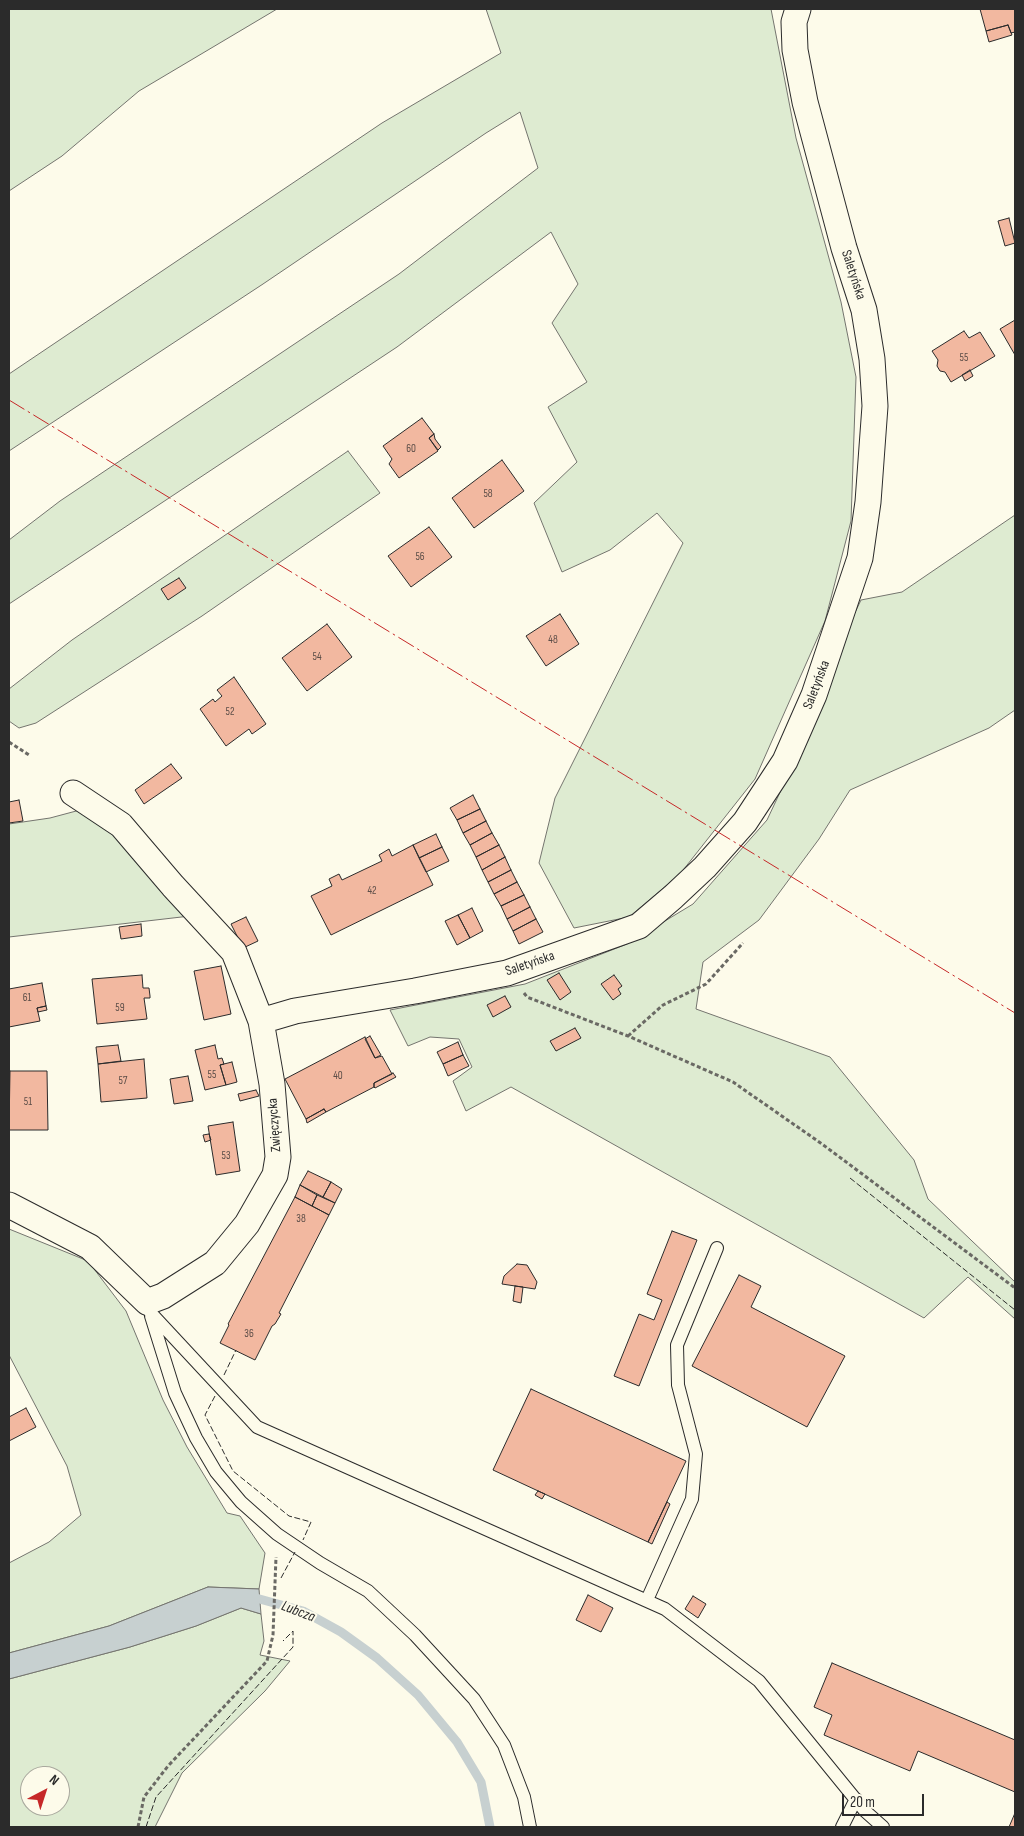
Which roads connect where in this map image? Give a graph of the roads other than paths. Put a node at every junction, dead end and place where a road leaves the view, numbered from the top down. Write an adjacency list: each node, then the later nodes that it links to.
1 (798, 9): 3 (street, Saletyńska)
2 (73, 793): 3 (street, Zwięczycka)
3 (261, 1020): 6 (street, Zwięczycka)
4 (9, 1205): 6 (street)
5 (717, 1248): 7 (lane)
6 (148, 1307): 7 (lane); 9 (lane)
7 (647, 1600): 8 (lane)
8 (856, 1799): 10 (lane); 11 (lane)
9 (530, 1827)
10 (842, 1827)
11 (883, 1827)

